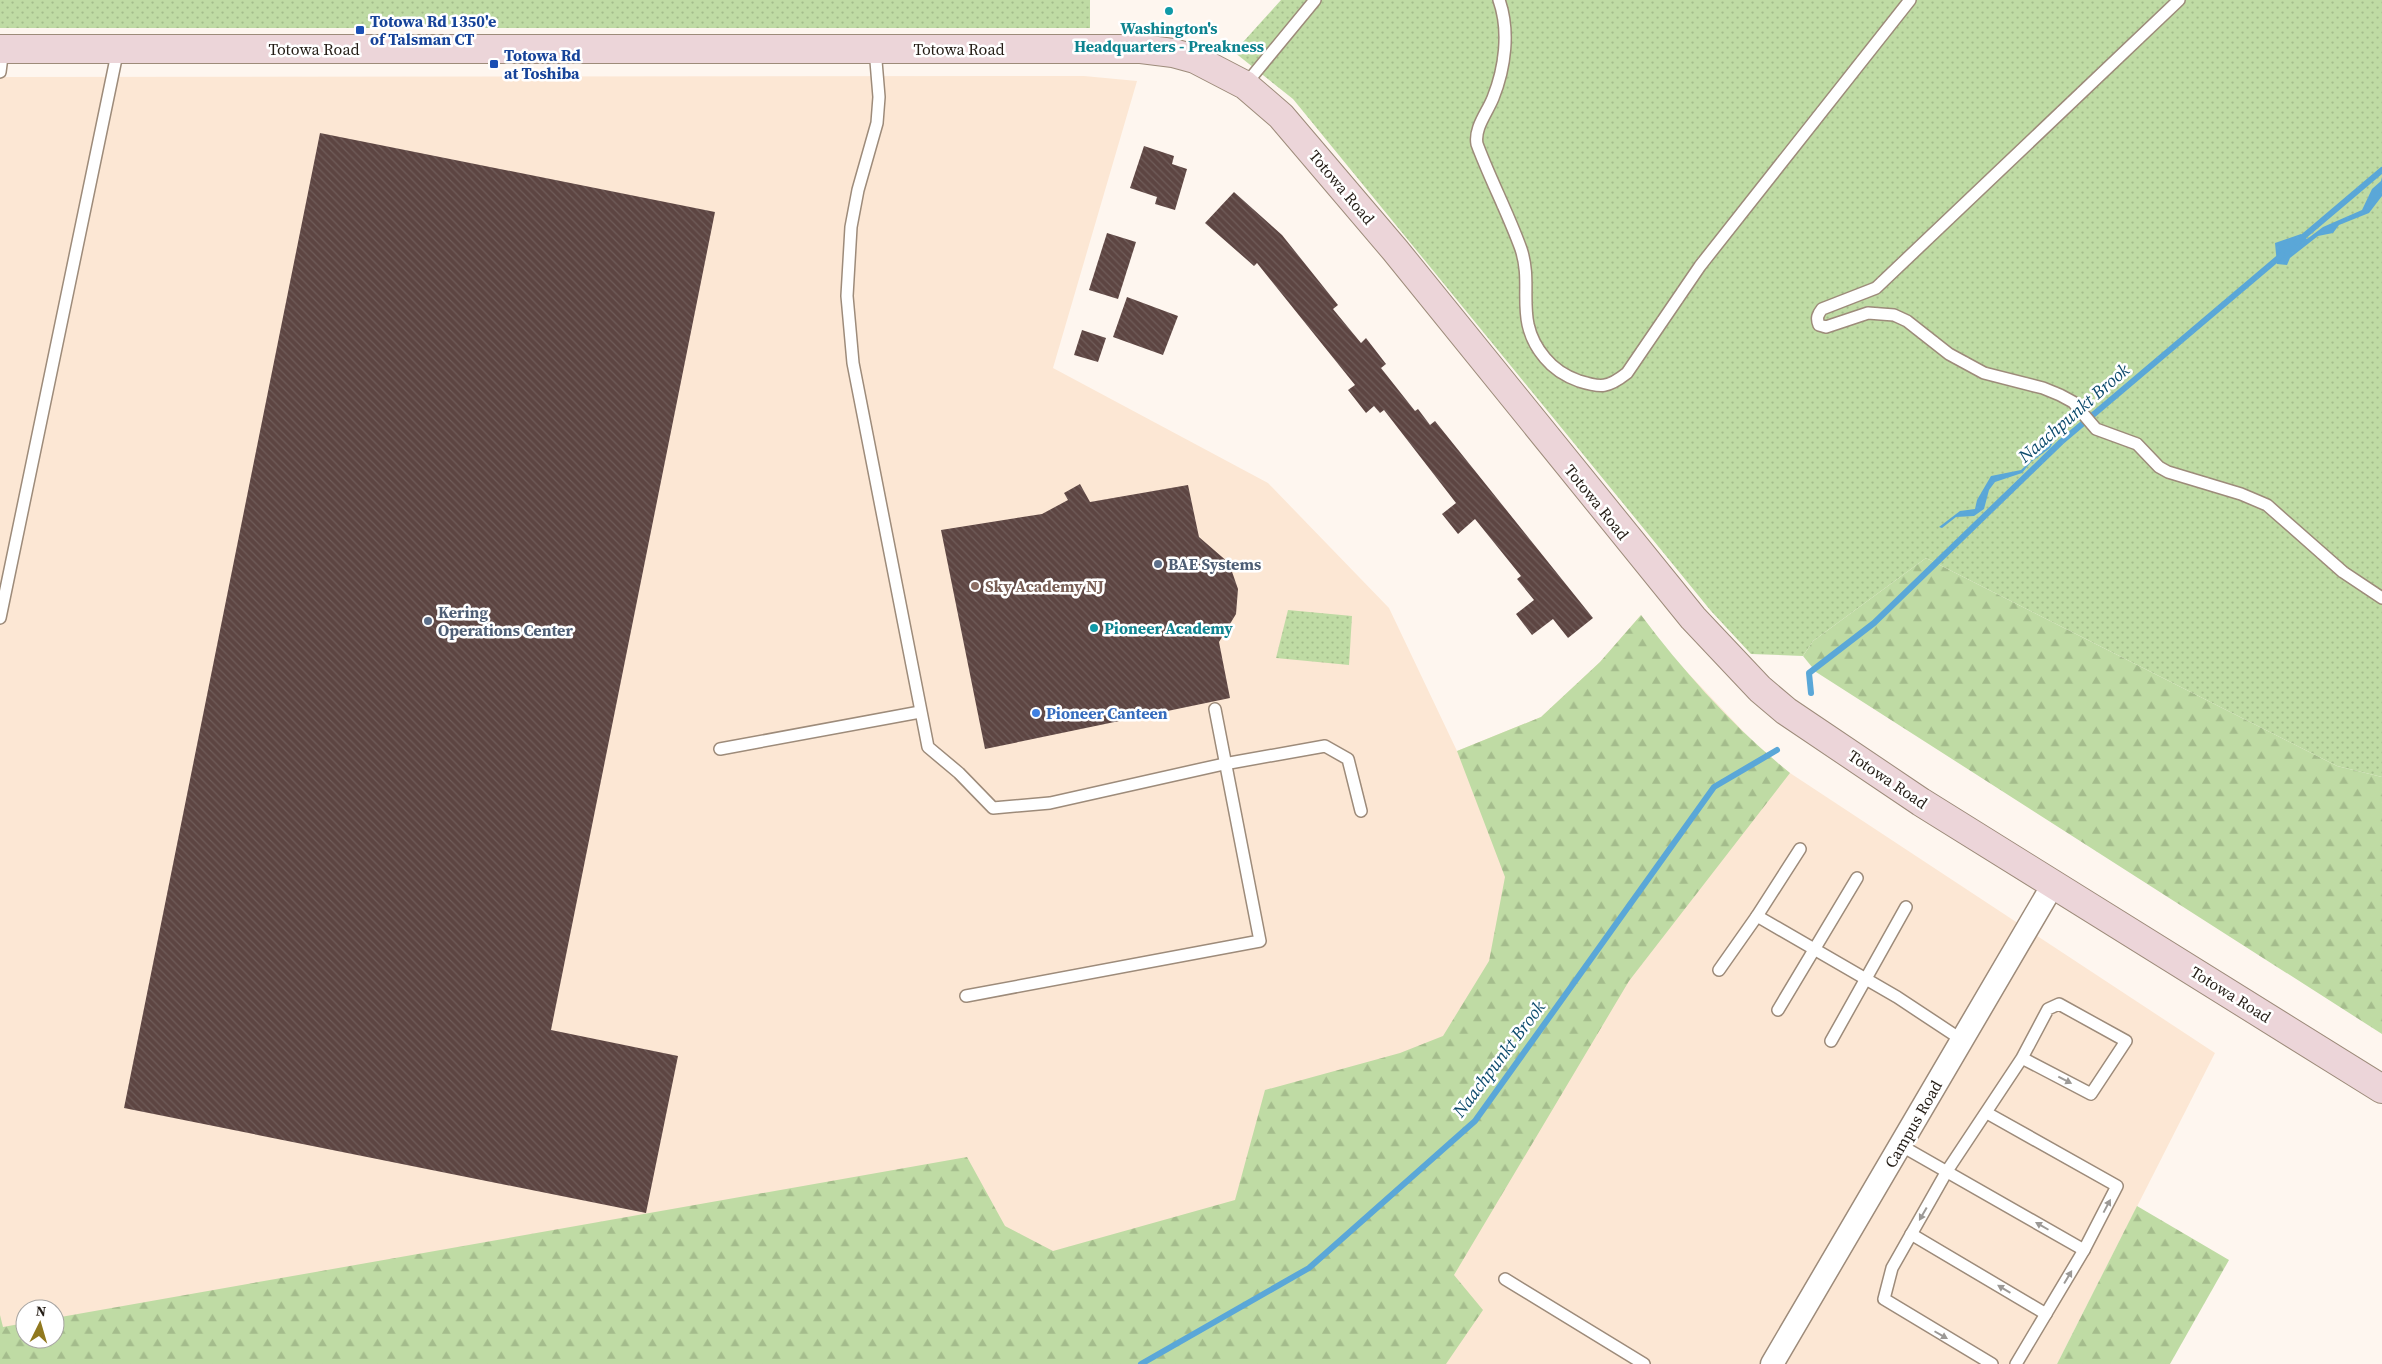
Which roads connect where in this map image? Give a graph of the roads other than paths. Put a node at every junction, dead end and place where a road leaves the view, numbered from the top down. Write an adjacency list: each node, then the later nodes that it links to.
1 (1315, 0): 8 (lane)
2 (1499, 0): 3 (lane)
3 (1910, 0)
4 (2179, 0): 9 (lane)
5 (118, 49): 6 (main road, Totowa Road); 7 (main road, Totowa Road); 10 (lane)
6 (875, 50): 8 (main road, Totowa Road); 12 (lane)
7 (1, 57)
8 (1245, 85): 18 (main road, Totowa Road)
9 (2382, 598)
10 (0, 618)
11 (1215, 709): 14 (lane)
12 (920, 712): 13 (lane); 14 (lane)
13 (720, 749)
14 (1224, 764): 15 (lane); 24 (lane)
15 (1361, 811)
16 (1800, 849): 20 (lane)
17 (1857, 878): 21 (lane)
18 (2054, 883): 26 (street, Campus Road); 29 (main road, Totowa Road)
19 (1906, 907): 23 (lane)
20 (1757, 916): 21 (lane); 22 (lane)
21 (1814, 949): 23 (lane); 25 (lane)
22 (1719, 970)
23 (1867, 980): 26 (lane); 27 (lane)
24 (966, 996)
25 (1778, 1010)
26 (1962, 1040): 31 (street, Campus Road)
27 (1831, 1041)
28 (2022, 1058): 28 (lane, one-way to 28); 30 (lane)
29 (2382, 1089)
30 (1987, 1113): 32 (lane); 34 (lane, one-way to 30)
31 (1900, 1145): 32 (lane); 38 (street, Campus Road)
32 (1947, 1172): 33 (lane, one-way to 33); 34 (lane, one-way to 32)
33 (1911, 1234): 36 (lane, one-way to 33); 39 (lane, one-way to 39)
34 (2084, 1250): 36 (lane, one-way to 34)
35 (1505, 1279): 37 (lane)
36 (2046, 1314): 40 (lane)
37 (1644, 1364)
38 (1772, 1364)
39 (1992, 1364)
40 (2016, 1364)

